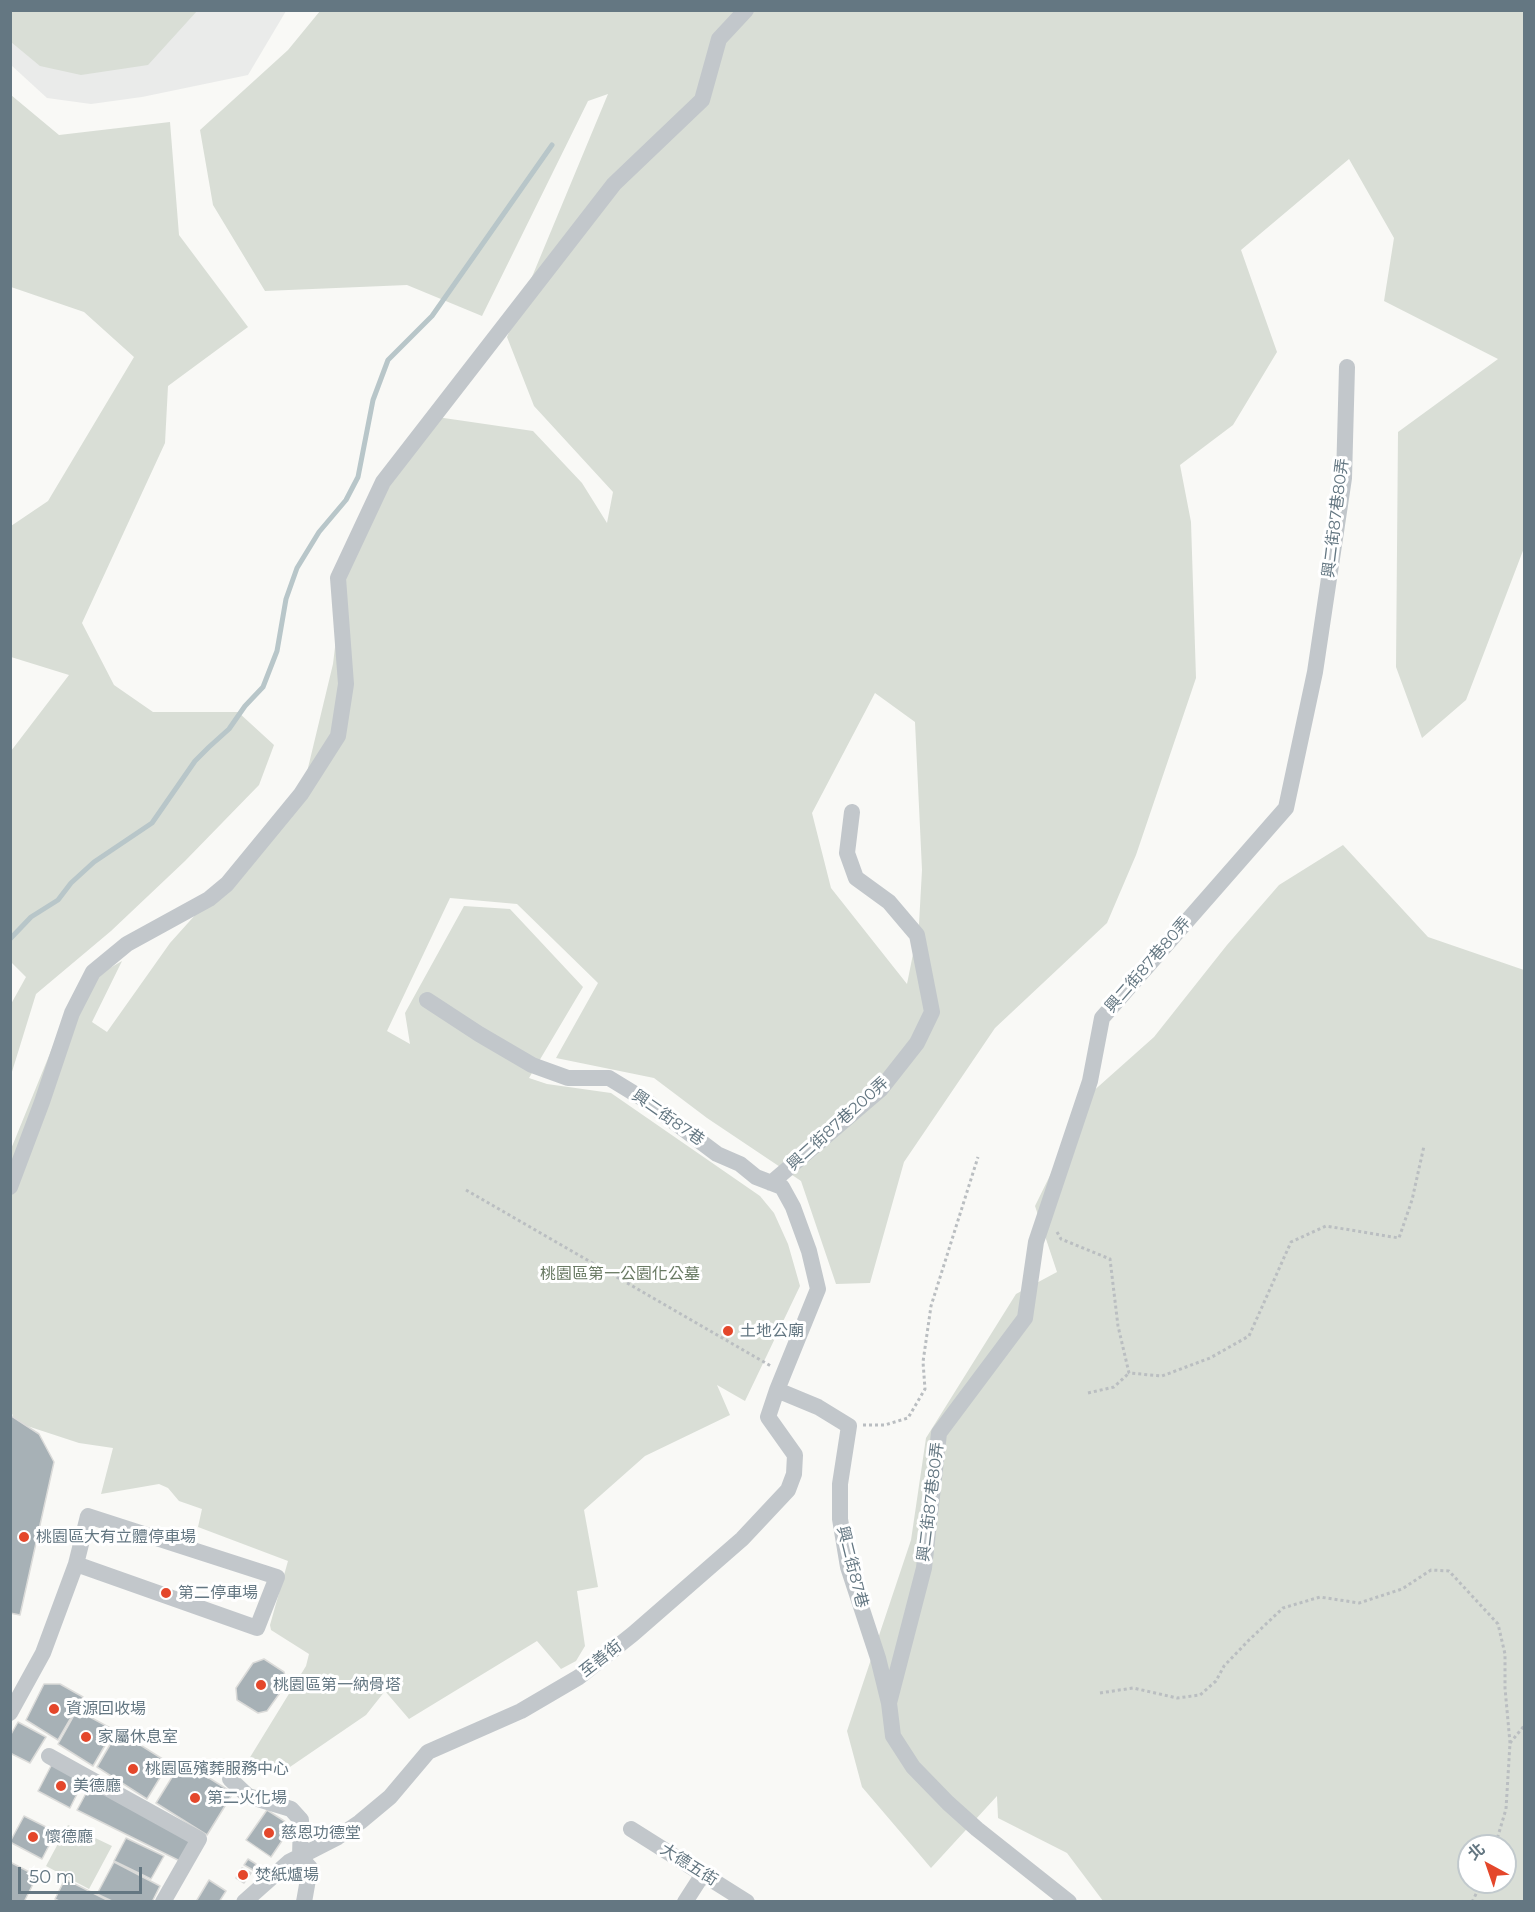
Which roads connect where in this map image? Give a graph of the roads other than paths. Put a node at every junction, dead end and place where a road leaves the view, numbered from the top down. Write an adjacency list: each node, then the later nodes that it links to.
1 (746, 10): 6 (street)
2 (1347, 367): 9 (street, 興二街87巷80弄)
3 (852, 812): 5 (street, 興二街87巷200弄)
4 (427, 1000): 5 (street, 興二街87巷)
5 (771, 1183): 7 (street, 興二街87巷)
6 (10, 1187)
7 (777, 1390): 9 (street, 興二街87巷); 14 (street, 至善街)
8 (76, 1564): 8 (street); 10 (street)
9 (888, 1703): 21 (street, 興二街87巷)
10 (10, 1713)
11 (49, 1756): 16 (street)
12 (230, 1779): 14 (street)
13 (631, 1829): 15 (street, 大德五街)
14 (300, 1857): 17 (street, 至善街); 18 (street)
15 (703, 1874): 19 (street); 20 (street, 大德五街)
16 (163, 1902)
17 (244, 1902)
18 (304, 1902)
19 (685, 1902)
20 (747, 1902)
21 (1069, 1902)

